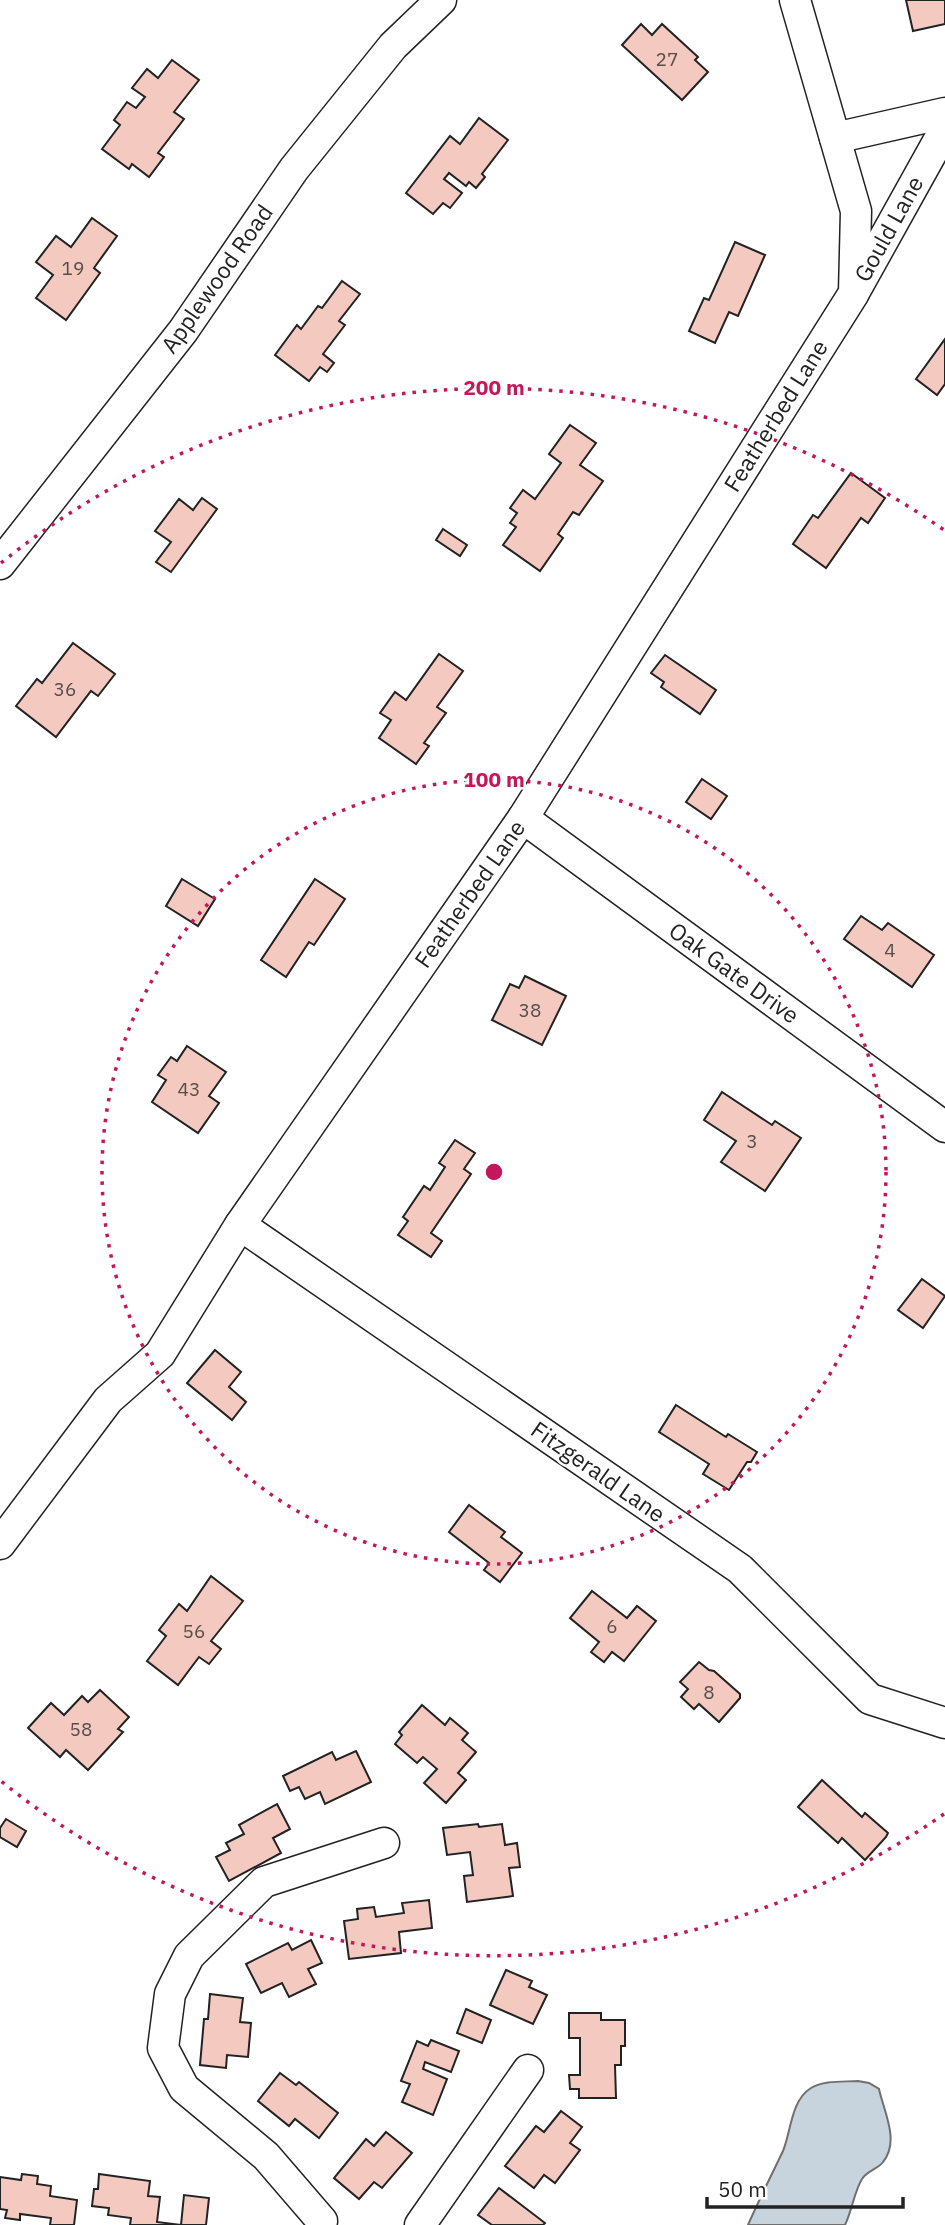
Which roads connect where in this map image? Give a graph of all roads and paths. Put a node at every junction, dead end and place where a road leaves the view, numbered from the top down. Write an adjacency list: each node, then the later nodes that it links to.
1 (441, 0): 7 (street, Applewood Road)
2 (795, 0): 5 (street)
3 (945, 113): 5 (street)
4 (945, 129): 6 (street, Gould Lane)
5 (835, 138): 6 (street)
6 (854, 293): 8 (street, Featherbed Lane)
7 (0, 564)
8 (523, 818): 9 (street, Oak Gate Drive); 10 (street, Featherbed Lane)
9 (945, 1128)
10 (240, 1225): 11 (street, Featherbed Lane); 12 (street, Fitzgerald Lane)
11 (0, 1544)
12 (945, 1723)
13 (384, 1843): 15 (street)
14 (528, 2070): 16 (street)
15 (324, 2224)
16 (420, 2225)

